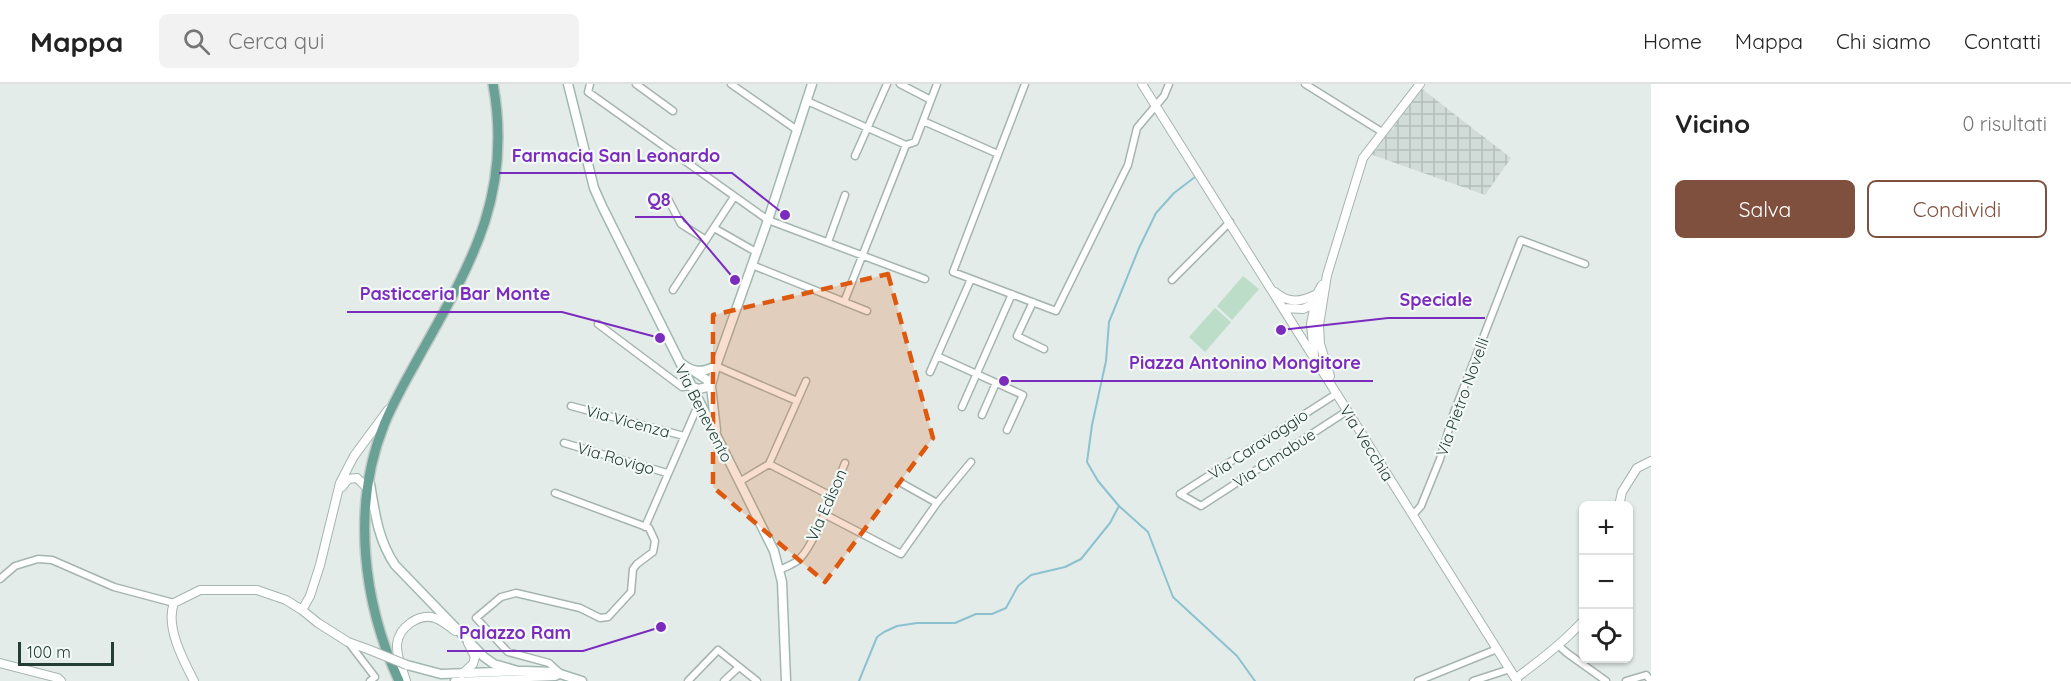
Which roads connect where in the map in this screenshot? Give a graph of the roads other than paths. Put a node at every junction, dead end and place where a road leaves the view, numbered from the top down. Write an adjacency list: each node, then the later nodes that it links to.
1 (493, 84): 66 (main road)
2 (568, 84): 54 (main road, Via Benevento)
3 (590, 84): 28 (street)
4 (636, 84): 18 (street)
5 (731, 84): 21 (street)
6 (812, 84): 16 (main road)
7 (887, 84): 20 (street)
8 (900, 84): 15 (street)
9 (937, 84): 15 (street)
10 (1025, 84): 24 (street)
11 (1142, 84): 17 (street, Via Vecchia)
12 (1169, 84): 17 (street)
13 (1305, 84): 22 (street)
14 (1420, 84): 22 (street)
15 (931, 100): 19 (street)
16 (807, 101): 20 (street); 21 (main road)
17 (1155, 104): 30 (street, Via Vecchia); 46 (street)
18 (673, 111)
19 (923, 122): 23 (street); 24 (street)
20 (868, 128): 23 (street); 25 (street)
21 (797, 130): 29 (main road)
22 (1382, 132): 44 (street)
23 (906, 145): 35 (street)
24 (998, 154): 39 (street)
25 (855, 156)
26 (845, 195): 33 (street)
27 (667, 197): 32 (street)
28 (734, 197): 29 (street); 31 (street)
29 (768, 220): 33 (street); 34 (main road)
30 (1230, 222): 40 (street); 41 (street, Via Vecchia)
31 (714, 228): 32 (street); 34 (street)
32 (706, 240): 42 (street)
33 (828, 242): 35 (street)
34 (756, 252): 37 (main road)
35 (861, 255): 38 (street); 45 (street)
36 (1585, 264): 90 (street, Via Pietro Novelli)
37 (752, 265): 45 (street); 55 (main road)
38 (925, 279)
39 (971, 279): 43 (street); 52 (street)
40 (1172, 280)
41 (1271, 288): 44 (street); 48 (street, Via Vecchia)
42 (674, 290)
43 (1012, 294): 46 (street); 58 (street)
44 (1320, 295): 47 (street); 63 (street)
45 (844, 302): 49 (street)
46 (1033, 302): 51 (street)
47 (1315, 303): 48 (street); 53 (street)
48 (1283, 308): 53 (street, Via Vecchia)
49 (867, 311)
50 (598, 324): 61 (street)
51 (1044, 349)
52 (937, 356): 57 (street); 58 (street)
53 (1314, 358): 63 (street, Via Vecchia)
54 (678, 359): 56 (main road); 61 (main road, Via Benevento)
55 (716, 366): 56 (main road); 62 (main road); 64 (street)
56 (695, 372): 62 (main road)
57 (930, 372)
58 (977, 375): 60 (street); 68 (street)
59 (806, 381): 64 (street)
60 (995, 385): 70 (street); 71 (street)
61 (690, 386): 62 (main road); 65 (main road, Via Benevento)
62 (711, 386): 73 (main road)
63 (1336, 394): 69 (street, Via Vecchia); 88 (street, Via Caravaggio)
64 (797, 401): 78 (street)
65 (699, 403): 72 (street); 73 (main road, Via Benevento)
66 (393, 404): 82 (main road); 85 (street)
67 (571, 406): 72 (street, Via Vicenza)
68 (962, 407)
69 (1347, 411): 88 (street, Via Cimabue); 90 (street, Via Vecchia)
70 (982, 415)
71 (1007, 430)
72 (684, 436): 79 (street)
73 (717, 439): 80 (main road, Via Benevento)
74 (564, 443): 79 (street, Via Rovigo)
75 (1651, 461): 86 (street)
76 (971, 462): 87 (street)
77 (845, 463): 84 (street, Via Edison)
78 (769, 464): 80 (street); 84 (street)
79 (667, 473): 91 (street)
80 (739, 482): 92 (main road, Via Benevento)
81 (903, 484): 87 (street)
82 (369, 485): 85 (street); 97 (main road); 115 (main road)
83 (555, 493): 91 (street)
84 (831, 496): 89 (street, Via Edison)
85 (337, 499): 95 (street)
86 (1620, 501)
87 (937, 503): 89 (street)
88 (1201, 506)
89 (824, 514): 92 (street, Via Edison)
90 (1413, 515): 100 (street, Via Vecchia)
91 (645, 527): 109 (street)
92 (780, 570): 122 (main road, Via Benevento)
93 (0, 579): 94 (street)
94 (174, 603): 95 (street); 113 (street)
95 (302, 610): 98 (street)
96 (1579, 625): 99 (street)
97 (464, 638): 101 (main road); 108 (street); 116 (street)
98 (348, 642): 103 (street, bridge); 114 (street)
99 (1559, 646): 111 (street); 125 (street)
100 (1497, 649): 105 (street, Via Vecchia); 123 (street)
101 (484, 657): 106 (main road); 107 (street)
102 (0, 663): 112 (street)
103 (407, 664): 108 (main road)
104 (739, 667): 119 (street); 120 (street); 121 (street)
105 (1510, 669): 110 (street); 111 (street, Via Vecchia)
106 (518, 671): 107 (main road); 109 (main road)
107 (478, 673): 108 (main road)
108 (462, 674)
109 (561, 674): 117 (street); 118 (main road)
110 (1496, 677): 124 (street)
111 (1516, 680)
112 (61, 681)
113 (194, 681)
114 (370, 681)
115 (399, 681)
116 (406, 681)
117 (454, 681)
118 (582, 681)
119 (688, 681)
120 (724, 681)
121 (757, 681)
122 (786, 681)
123 (1418, 681)
124 (1473, 681)
125 (1606, 681)
126 (1626, 681): 127 (street)
127 (1651, 681)

